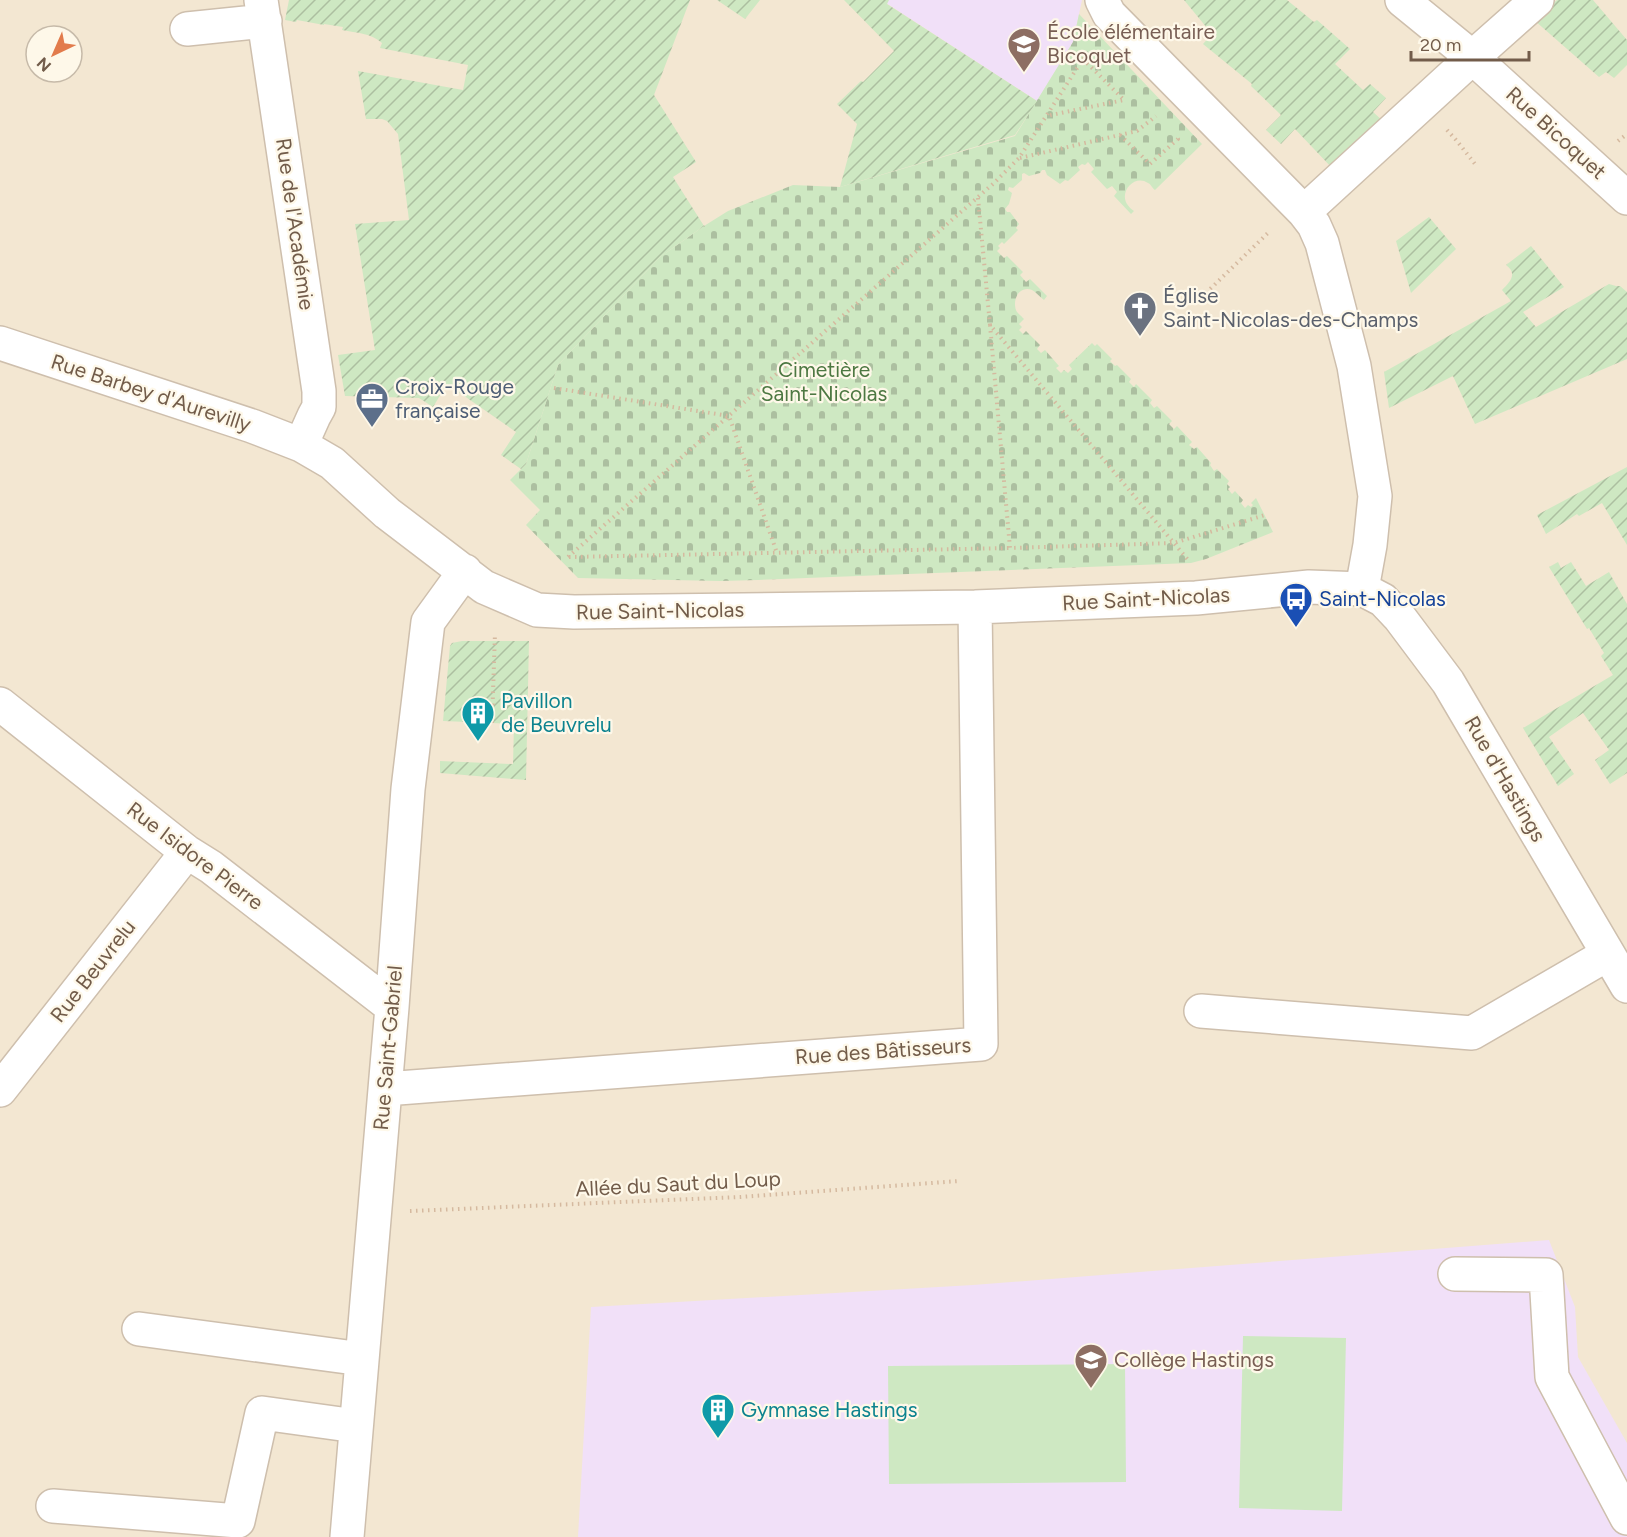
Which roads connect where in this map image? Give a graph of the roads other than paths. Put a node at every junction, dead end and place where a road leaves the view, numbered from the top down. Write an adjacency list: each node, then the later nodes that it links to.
1 (1102, 0): 8 (street)
2 (1402, 0): 6 (street, Rue Bicoquet)
3 (1537, 0): 6 (street)
4 (263, 11): 5 (street); 10 (street, Rue de l'Académie)
5 (187, 29)
6 (1472, 57): 7 (street, Rue Bicoquet); 8 (street)
7 (1627, 198)
8 (1304, 212): 12 (street)
9 (0, 343): 10 (street, Rue Barbey d'Aurevilly)
10 (301, 445): 11 (street, Rue Saint-Nicolas)
11 (465, 571): 13 (street, Rue Saint-Nicolas); 18 (street, Rue Saint-Gabriel)
12 (1362, 589): 13 (street, Rue Saint-Nicolas); 16 (street, Rue d'Hastings)
13 (975, 607): 20 (street, Rue des Bâtisseurs)
14 (0, 704): 15 (street, Rue Isidore Pierre)
15 (187, 852): 18 (street, Rue Isidore Pierre); 21 (street, Rue Beuvrelu)
16 (1608, 954): 17 (street, Rue d'Hastings); 19 (street)
17 (1627, 986)
18 (392, 1007): 20 (street, Rue Saint-Gabriel)
19 (1201, 1011)
20 (385, 1089): 24 (street, Rue Saint-Gabriel)
21 (0, 1090)
22 (1455, 1274): 27 (street)
23 (139, 1329): 24 (street)
24 (362, 1359): 25 (street, Rue Saint-Gabriel)
25 (356, 1426): 26 (street); 28 (street, Rue Saint-Gabriel)
26 (53, 1506)
27 (1627, 1518)
28 (347, 1537)

